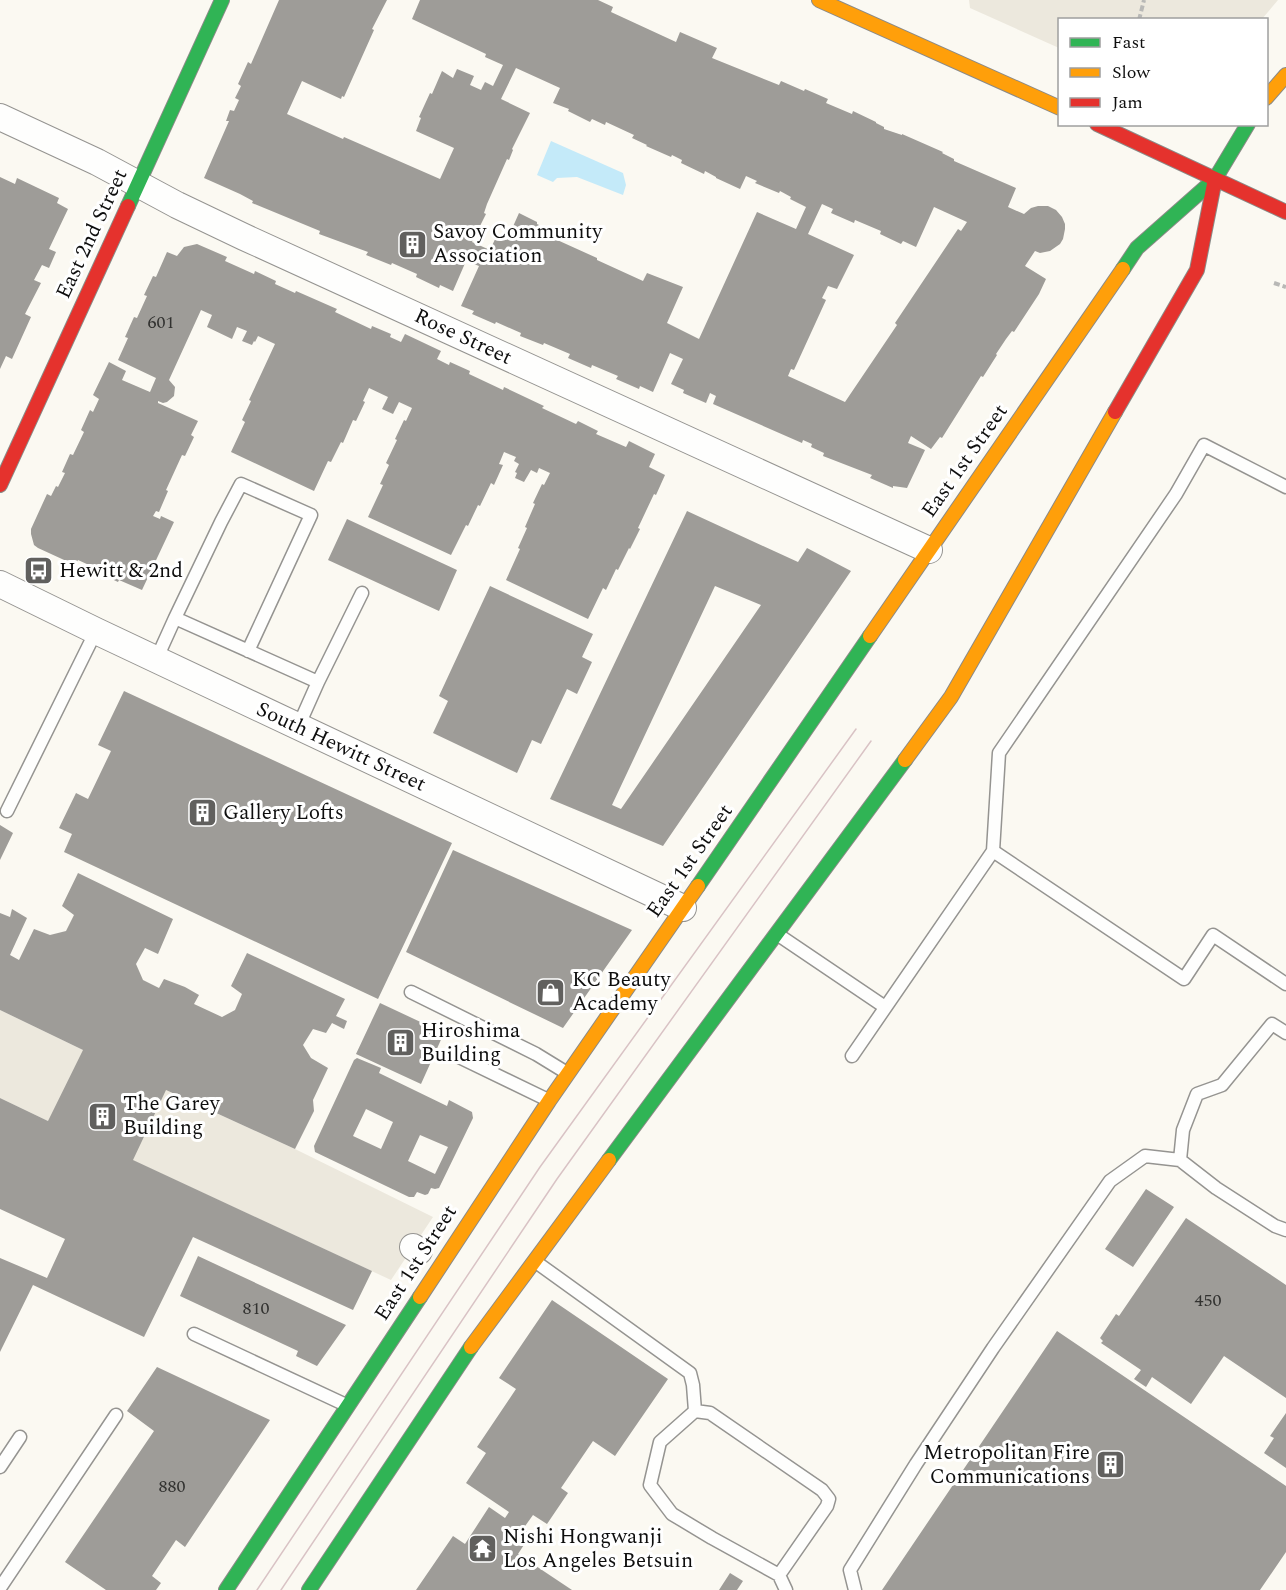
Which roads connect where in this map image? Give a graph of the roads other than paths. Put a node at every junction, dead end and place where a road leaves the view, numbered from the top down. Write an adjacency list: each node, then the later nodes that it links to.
1 (222, 0): 10 (main road, East 2nd Street)
2 (819, 0): 5 (main road)
3 (1286, 75): 4 (main road)
4 (1268, 96)
5 (1058, 108)
6 (0, 117): 10 (street, Rose Street)
7 (1100, 126): 9 (main road)
8 (1247, 126): 9 (main road, East 1st Street)
9 (1215, 179): 11 (main road); 14 (main road, East 1st Street); 26 (main road, East 1st Street)
10 (138, 185): 12 (main road, East 2nd Street); 14 (street, Rose Street)
11 (1286, 212)
12 (0, 485)
13 (1286, 487): 24 (lane)
14 (929, 550): 25 (main road, East 1st Street)
15 (0, 584): 18 (street, South Hewitt Street)
16 (362, 593): 21 (lane)
17 (175, 618): 19 (lane); 19 (lane); 20 (lane)
18 (96, 631): 20 (street, South Hewitt Street); 23 (lane)
19 (248, 651): 21 (lane)
20 (156, 660): 22 (street, South Hewitt Street)
21 (318, 682): 22 (lane)
22 (298, 727): 25 (street, South Hewitt Street)
23 (7, 811)
24 (993, 850): 27 (lane); 29 (lane)
25 (683, 908): 33 (main road, East 1st Street)
26 (777, 933): 29 (lane); 37 (main road, East 1st Street)
27 (1286, 984)
28 (411, 992): 33 (lane)
29 (885, 1007): 32 (lane)
30 (1286, 1033): 35 (lane)
31 (453, 1054): 34 (lane)
32 (852, 1056)
33 (568, 1073): 34 (main road, East 1st Street)
34 (549, 1101): 39 (main road, East 1st Street)
35 (1180, 1160): 36 (lane); 49 (lane)
36 (1286, 1230)
37 (535, 1261): 40 (lane); 47 (main road, East 1st Street)
38 (194, 1334): 39 (lane)
39 (347, 1406): 46 (main road, East 1st Street)
40 (695, 1411): 44 (lane); 44 (lane)
41 (116, 1415): 45 (lane)
42 (20, 1437): 43 (lane)
43 (2, 1459)
44 (779, 1575): 48 (lane)
45 (0, 1588)
46 (226, 1590)
47 (309, 1590)
48 (786, 1590)
49 (855, 1590)

